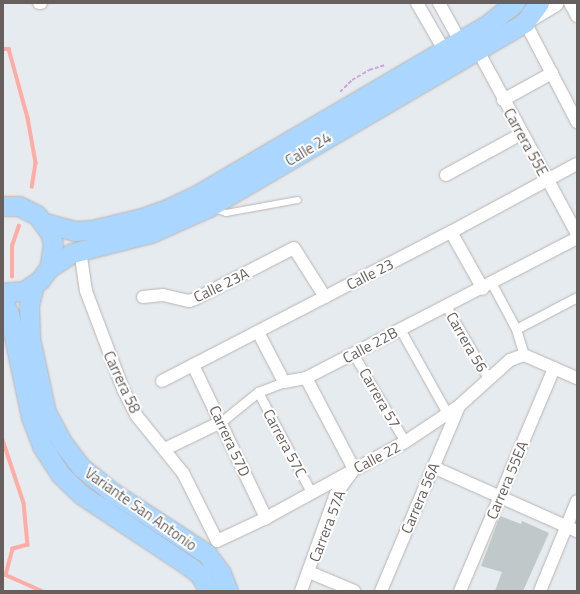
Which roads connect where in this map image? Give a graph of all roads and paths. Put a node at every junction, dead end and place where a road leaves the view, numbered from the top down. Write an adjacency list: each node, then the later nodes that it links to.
1 (417, 3): 9 (street)
2 (439, 3): 9 (street)
3 (539, 3): 8 (main road)
4 (556, 3): 8 (street, Calle 24)
5 (570, 3): 7 (street)
6 (514, 4): 9 (main road, Calle 24)
7 (577, 16)
8 (525, 22): 10 (main road, Calle 24); 11 (street)
9 (452, 46): 21 (main road, Calle 24)
10 (477, 49): 12 (street, Carrera 55E); 20 (main road, Calle 24)
11 (552, 73): 12 (street); 13 (street)
12 (503, 100): 14 (street, Carrera 55E)
13 (577, 122)
14 (521, 134): 16 (street); 17 (street, Carrera 55E)
15 (577, 164): 17 (street, Calle 23)
16 (446, 175)
17 (547, 180): 22 (street, Calle 23); 23 (street, Carrera 55E)
18 (298, 200): 20 (lane)
19 (3, 206): 21 (main road)
20 (209, 207): 25 (main road, Calle 24)
21 (45, 223): 26 (main road)
22 (451, 232): 28 (street); 31 (street, Calle 23)
23 (577, 234)
24 (577, 238): 28 (street, Calle 22B)
25 (80, 250): 26 (main road, Calle 24); 52 (street, Carrera 58)
26 (49, 268): 27 (main road, Variante San Antonio)
27 (34, 286): 29 (main road); 63 (main road, Variante San Antonio)
28 (488, 286): 34 (street, Calle 22B); 36 (street)
29 (3, 293)
30 (143, 297): 31 (street, Calle 23A)
31 (325, 297): 37 (street, Calle 23)
32 (577, 297): 36 (street)
33 (3, 301): 62 (main road, Variante San Antonio)
34 (446, 306): 35 (street, Calle 22B); 43 (street, Carrera 56)
35 (400, 329): 38 (street, Calle 22B); 49 (street)
36 (516, 330): 39 (street)
37 (258, 332): 40 (street, Calle 23); 46 (street)
38 (354, 355): 42 (street, Calle 22B); 51 (street, Carrera 57)
39 (524, 355): 41 (street); 43 (street, Calle 22)
40 (193, 365): 45 (street, Calle 23); 50 (street, Carrera 57D)
41 (554, 368): 44 (street); 56 (street, Carrera 55EA)
42 (306, 378): 46 (street, Calle 22B); 54 (street)
43 (488, 378): 48 (street, Calle 22)
44 (577, 378)
45 (162, 381)
46 (284, 382): 47 (street, Calle 22B)
47 (258, 392): 50 (street, Calle 22B); 55 (street, Carrera 57C)
48 (459, 406): 49 (street, Calle 22); 53 (street, Carrera 56A)
49 (447, 413): 51 (street, Calle 22)
50 (221, 422): 52 (street, Calle 22B); 58 (street, Carrera 57D)
51 (406, 442): 54 (street, Calle 22)
52 (164, 449): 60 (street, Carrera 58)
53 (433, 467): 56 (street); 66 (street, Carrera 56A)
54 (354, 469): 55 (street, Calle 22); 61 (street, Carrera 57A)
55 (312, 494): 58 (street, Calle 22)
56 (501, 495): 59 (street); 67 (street, Carrera 55EA)
57 (577, 501): 59 (street)
58 (266, 518): 60 (street, Calle 22)
59 (572, 529): 68 (street)
60 (217, 541)
61 (309, 572): 64 (street, Carrera 57A); 65 (street)
62 (209, 591)
63 (228, 591)
64 (301, 591)
65 (354, 591)
66 (381, 591)
67 (460, 591)
68 (540, 591)

